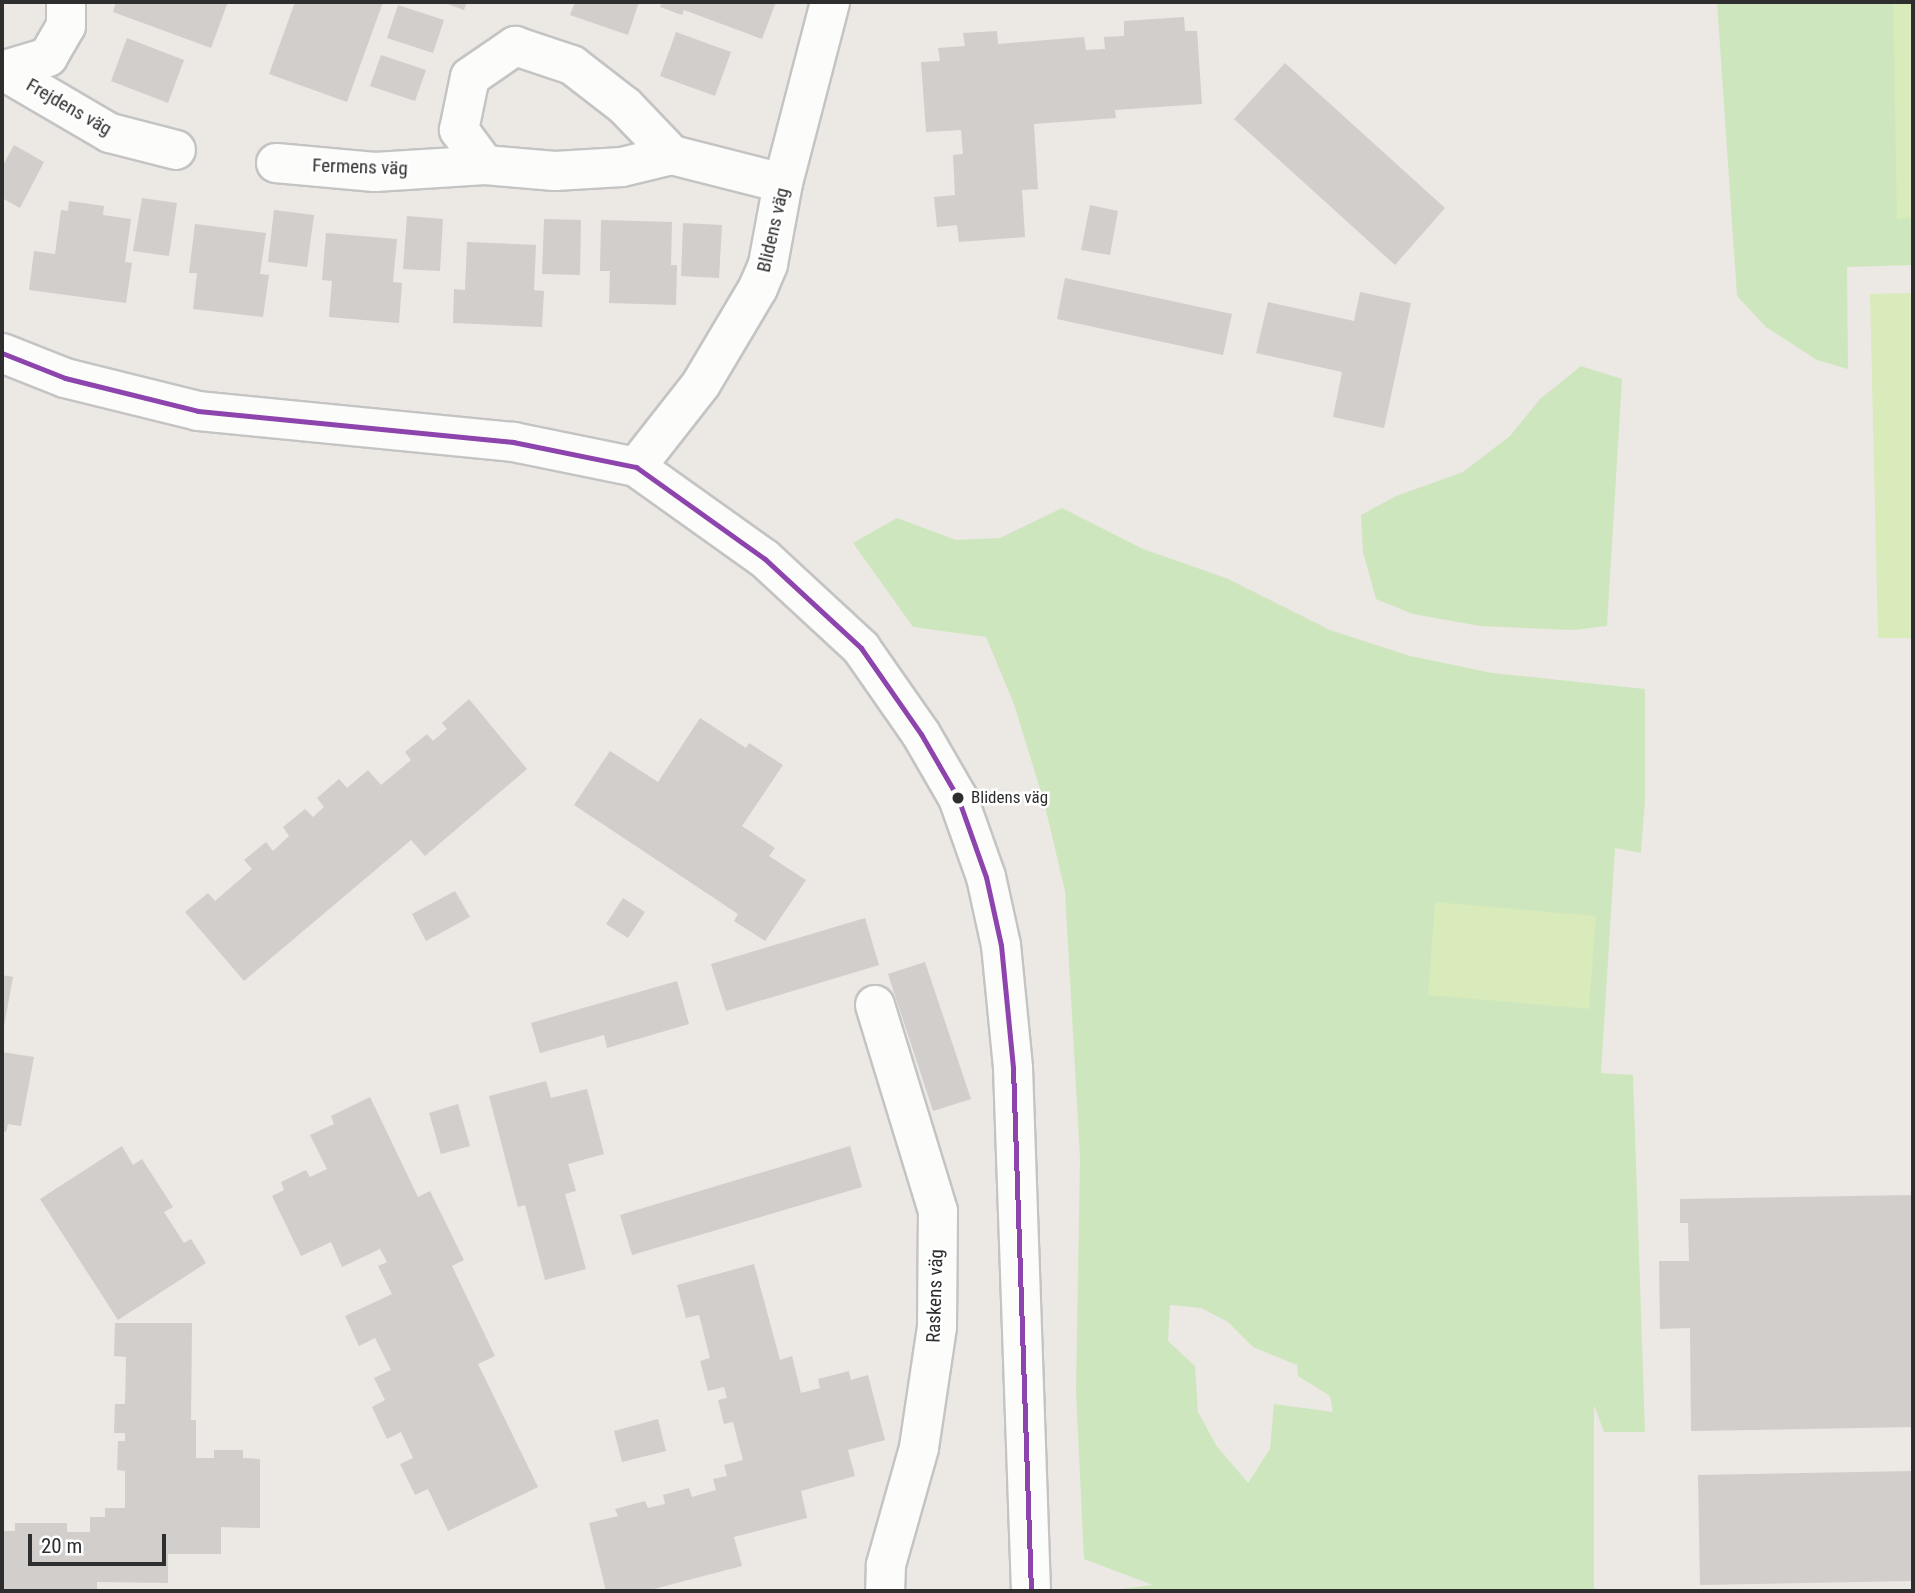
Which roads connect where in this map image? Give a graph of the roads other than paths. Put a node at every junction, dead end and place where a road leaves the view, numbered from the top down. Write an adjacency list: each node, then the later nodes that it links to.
1 (66, 2): 3 (street, Frejdens väg)
2 (830, 2): 8 (street, Blidens väg)
3 (4, 70): 4 (street, Frejdens väg)
4 (176, 150)
5 (672, 155): 7 (street, Fermens väg); 7 (street); 8 (street, Fermens väg)
6 (276, 163): 7 (street, Fermens väg)
7 (485, 165)
8 (783, 183): 10 (street, Blidens väg)
9 (2, 353): 10 (street)
10 (636, 467): 13 (street)
11 (875, 1005): 12 (street, Raskens väg)
12 (885, 1591)
13 (1031, 1591)

